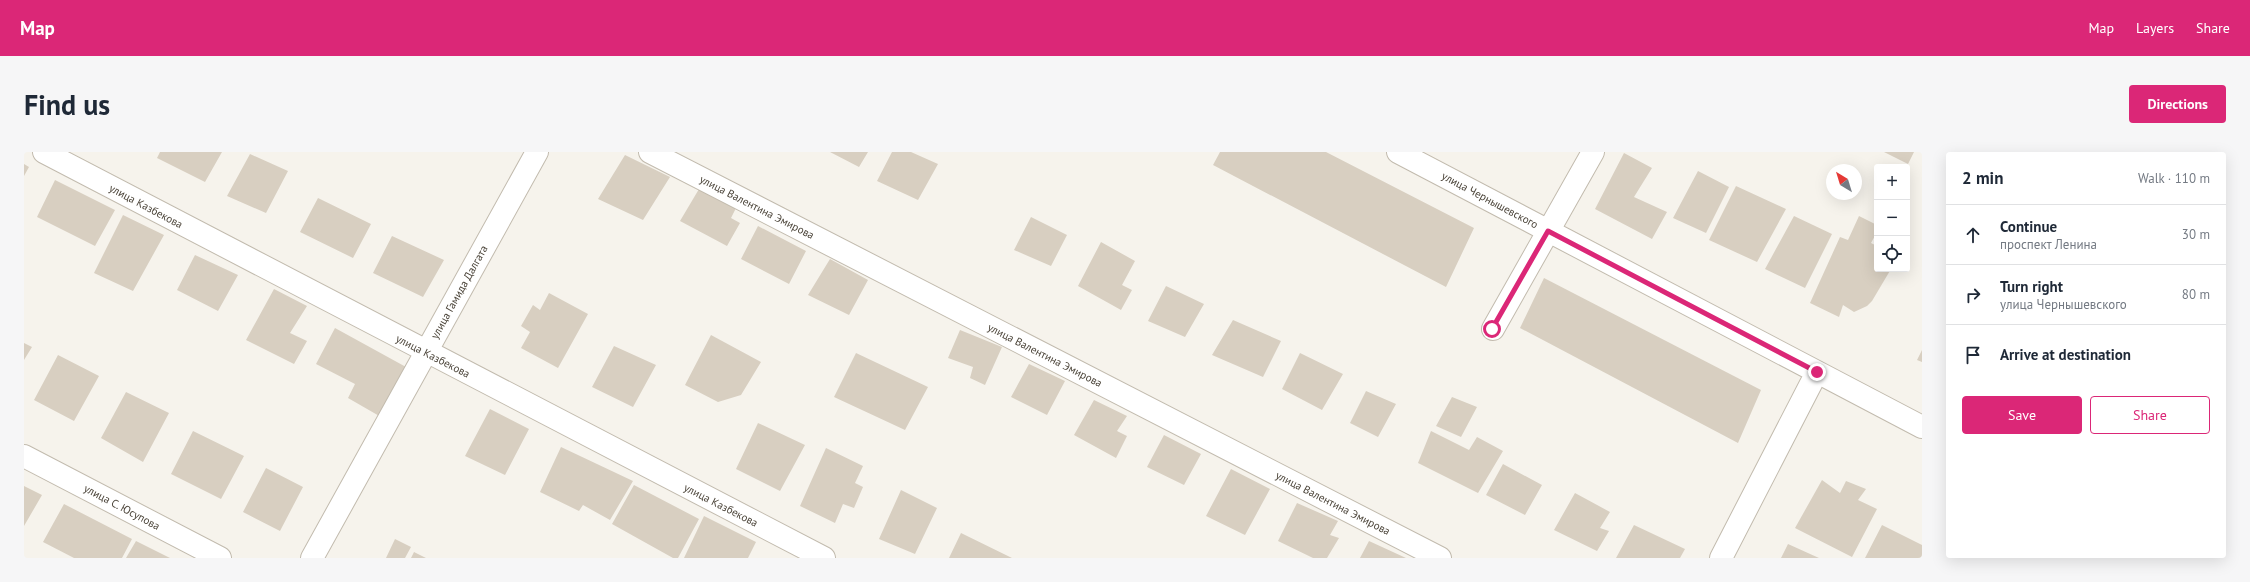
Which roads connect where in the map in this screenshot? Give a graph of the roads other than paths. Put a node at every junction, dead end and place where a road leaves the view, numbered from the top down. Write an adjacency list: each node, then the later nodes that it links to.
1 (44, 152): 8 (street, улица Казбекова)
2 (537, 152): 8 (street, улица Гамида Далгата)
3 (650, 152): 15 (street, улица Валентина Эмирова)
4 (1398, 152): 6 (street, улица Чернышевского)
5 (1593, 152): 6 (street)
6 (1548, 231): 7 (street); 9 (street, улица Чернышевского)
7 (1492, 329)
8 (426, 352): 13 (street, улица Гамида Далгата); 14 (street, улица Казбекова)
9 (1817, 372): 10 (street, улица Чернышевского); 16 (street)
10 (1922, 427)
11 (24, 456): 12 (street, улица С. Юсупова)
12 (220, 558)
13 (312, 558)
14 (824, 558)
15 (1440, 558)
16 (1720, 558)

